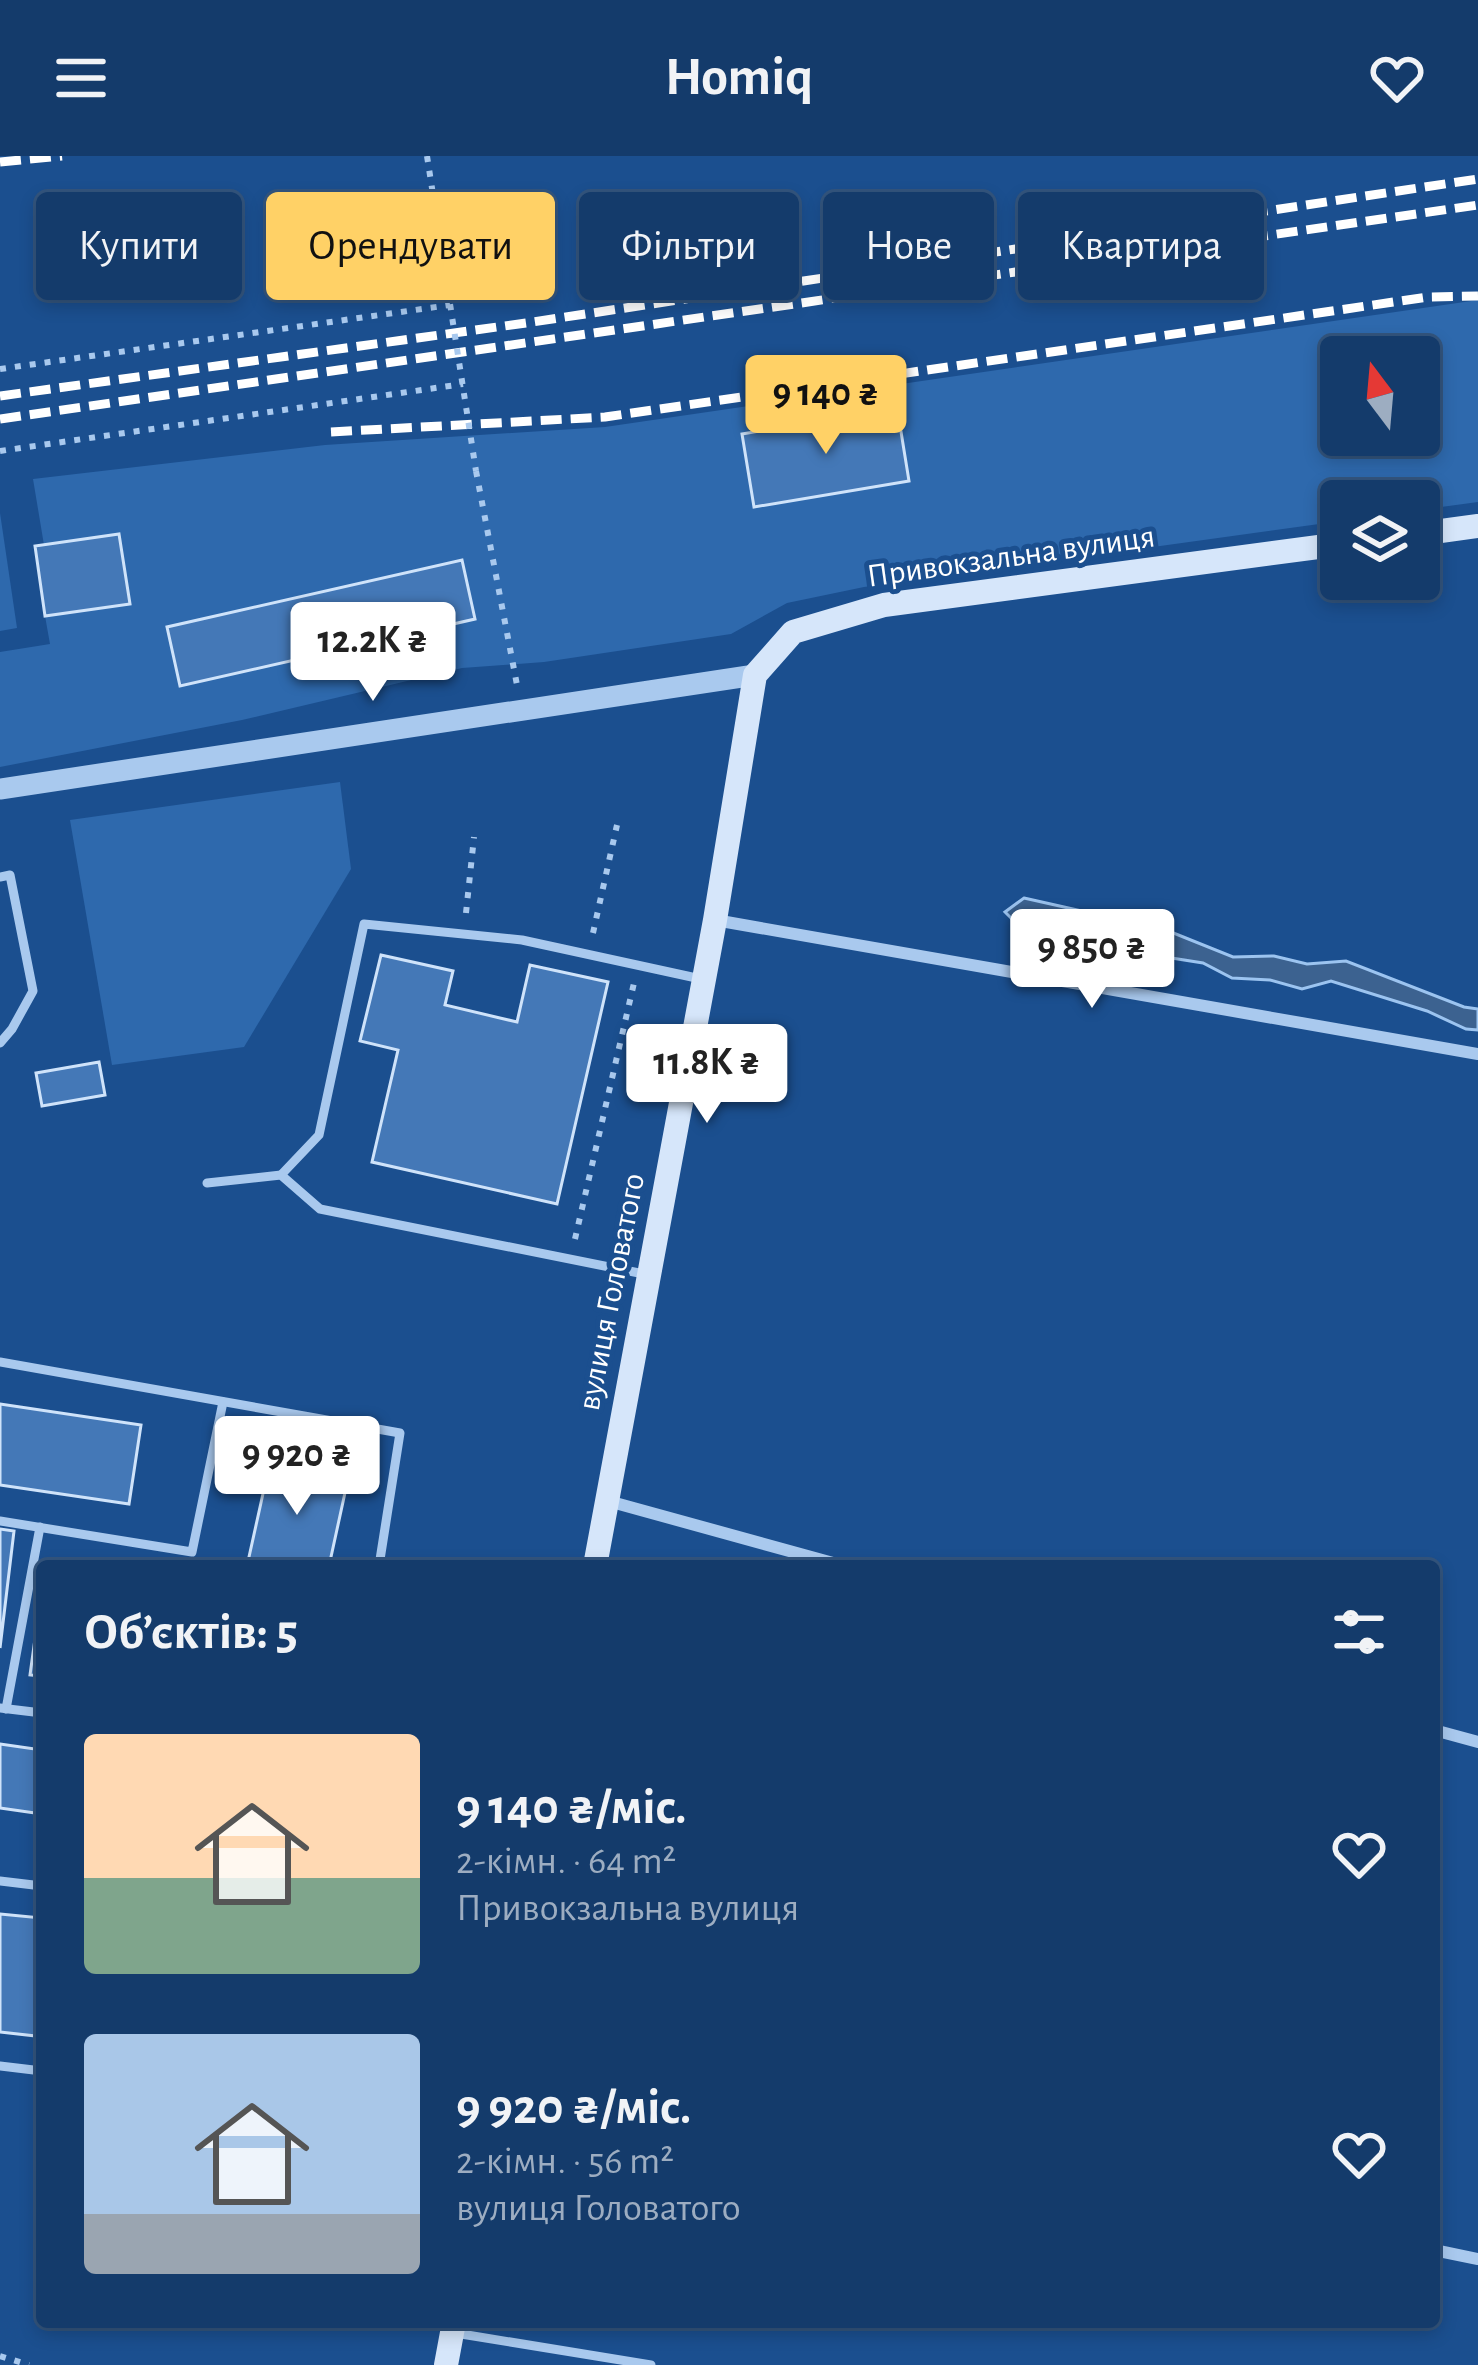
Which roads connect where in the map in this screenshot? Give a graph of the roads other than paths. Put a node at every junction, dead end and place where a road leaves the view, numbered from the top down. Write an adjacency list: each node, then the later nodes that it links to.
1 (1478, 526): 2 (main road)
2 (1440, 531)
3 (1320, 547): 4 (main road, Привокзальна вулиця)
4 (755, 675): 5 (street); 7 (main road, вулиця Головатого)
5 (0, 789)
6 (0, 877): 9 (lane)
7 (715, 920): 8 (main road, вулиця Головатого); 10 (street)
8 (704, 980): 11 (lane); 13 (main road, вулиця Головатого)
9 (0, 1043)
10 (1478, 1054)
11 (281, 1175): 12 (lane); 13 (lane)
12 (207, 1183)
13 (649, 1275): 16 (main road, вулиця Головатого)
14 (0, 1362): 15 (lane)
15 (223, 1402): 18 (lane); 19 (lane)
16 (607, 1500): 20 (main road, вулиця Головатого); 21 (street)
17 (0, 1521): 18 (lane)
18 (40, 1528): 22 (lane)
19 (380, 1560)
20 (596, 1560)
21 (822, 1560)
22 (3, 1709): 23 (lane)
23 (36, 1712)
24 (1440, 1732): 25 (street)
25 (1478, 1742)
26 (0, 1881): 27 (lane)
27 (36, 1885)
28 (0, 2066): 29 (lane)
29 (36, 2071)
30 (1440, 2251): 31 (street)
31 (1478, 2259)
32 (453, 2328): 34 (main road)
33 (458, 2328): 35 (lane)
34 (446, 2365)
35 (651, 2365)

